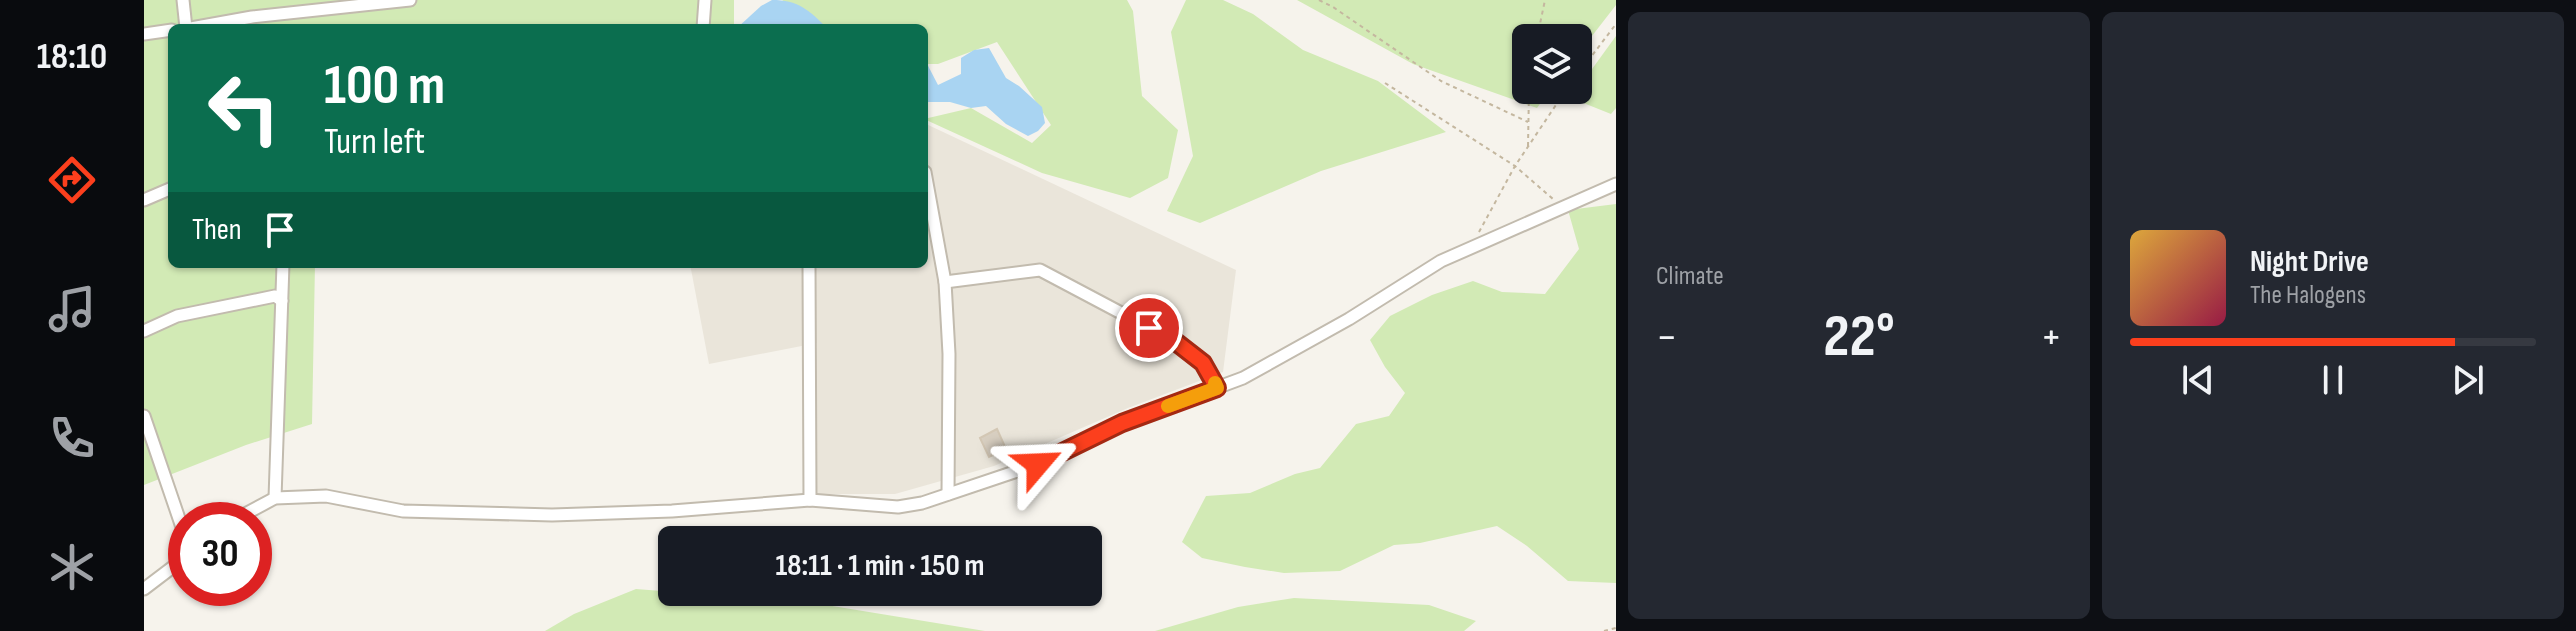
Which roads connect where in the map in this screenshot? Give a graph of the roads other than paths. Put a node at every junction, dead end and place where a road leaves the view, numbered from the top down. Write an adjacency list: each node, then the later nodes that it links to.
1 (183, 0): 4 (street)
2 (410, 0): 5 (street)
3 (705, 0): 6 (street)
4 (187, 24)
5 (211, 24)
6 (703, 24)
7 (168, 31): 8 (street)
8 (144, 34)
9 (1616, 184): 18 (street)
10 (928, 188): 15 (street)
11 (168, 190): 12 (street)
12 (144, 200)
13 (283, 268): 16 (street)
14 (809, 268): 22 (street)
15 (945, 282): 18 (street); 20 (street)
16 (282, 301): 17 (street); 21 (street)
17 (144, 331)
18 (1217, 388): 20 (street)
19 (144, 416): 23 (street)
20 (948, 494): 22 (street)
21 (275, 498): 22 (street); 24 (street)
22 (810, 500)
23 (173, 502)
24 (268, 502)
25 (168, 571): 26 (street)
26 (144, 589)

